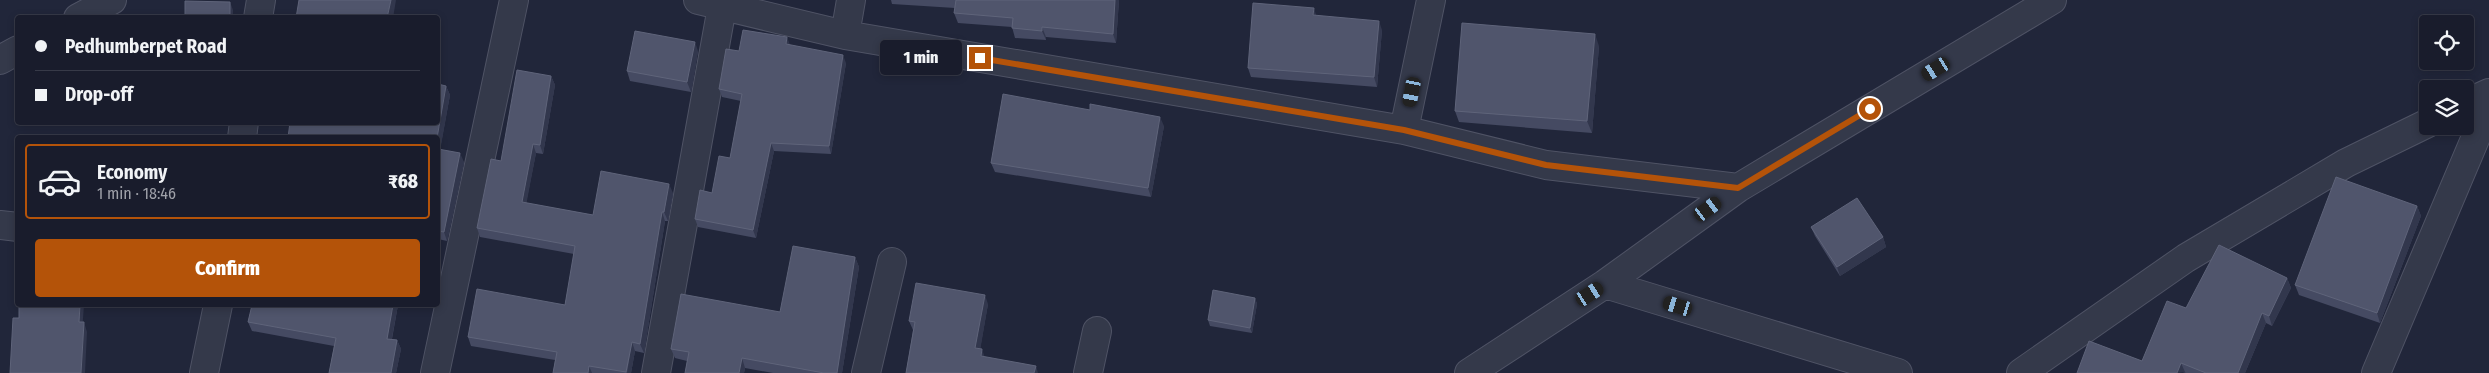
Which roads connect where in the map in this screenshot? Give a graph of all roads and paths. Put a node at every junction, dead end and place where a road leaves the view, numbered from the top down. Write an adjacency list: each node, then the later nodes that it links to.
1 (261, 0): 7 (street)
2 (514, 0): 24 (street)
3 (851, 0): 8 (street)
4 (1431, 0): 15 (street)
5 (2052, 0): 16 (street)
6 (710, 4): 8 (street); 25 (street)
7 (258, 15)
8 (845, 35): 15 (street)
9 (15, 52): 10 (street)
10 (0, 60)
11 (2489, 93): 12 (street)
12 (2474, 100)
13 (2489, 106): 31 (street)
14 (2419, 127): 30 (street)
15 (1404, 130): 16 (street)
16 (1738, 188): 20 (street)
17 (0, 225): 18 (street)
18 (15, 227)
19 (892, 262): 26 (street)
20 (1605, 284): 28 (street); 29 (street)
21 (218, 307): 23 (street)
22 (1097, 331): 27 (street)
23 (204, 373)
24 (435, 373)
25 (656, 373)
26 (866, 373)
27 (1088, 373)
28 (1469, 373)
29 (1898, 373)
30 (2022, 373)
31 (2376, 373)

